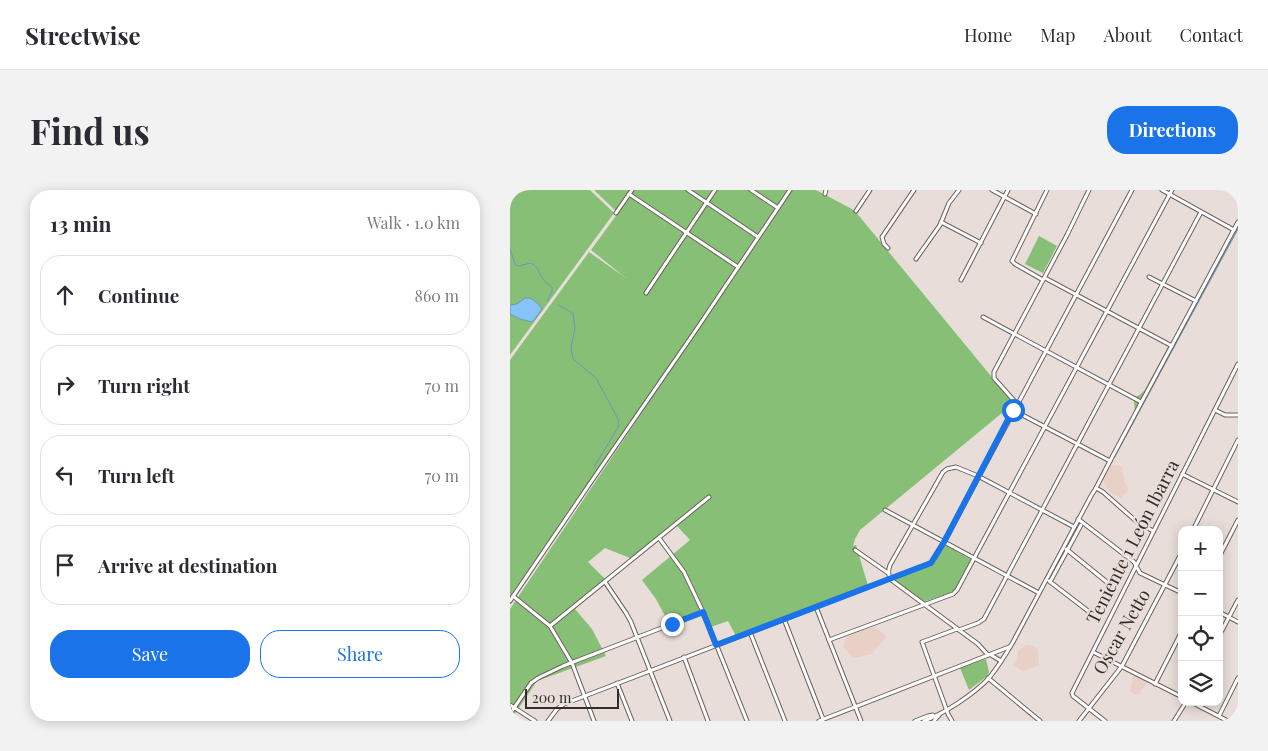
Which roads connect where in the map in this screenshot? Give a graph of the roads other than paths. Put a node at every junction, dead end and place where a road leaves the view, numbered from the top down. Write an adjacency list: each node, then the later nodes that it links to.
1 (632, 190): 16 (street)
2 (688, 190): 19 (street)
3 (715, 190): 19 (street)
4 (751, 190): 20 (street)
5 (790, 190): 20 (street)
6 (870, 190): 21 (street)
7 (914, 190): 31 (street)
8 (959, 190): 25 (street)
9 (992, 190): 18 (street)
10 (1008, 190): 18 (street)
11 (1047, 190): 24 (street)
12 (1088, 190): 35 (street)
13 (1132, 190): 39 (street)
14 (1162, 190): 17 (street)
15 (1172, 190): 17 (street)
16 (629, 194): 22 (street); 28 (street)
17 (1170, 194): 23 (street); 41 (street)
18 (1005, 197): 24 (street); 30 (street)
19 (707, 203): 28 (street); 29 (street)
20 (778, 208): 29 (street)
21 (856, 210)
22 (616, 212)
23 (1201, 212): 27 (street); 37 (street)
24 (1036, 214): 35 (street)
25 (941, 222): 30 (street); 32 (street)
26 (1238, 222): 27 (street)
27 (1234, 230): 40 (street)
28 (687, 232): 33 (street); 38 (street)
29 (758, 237): 33 (street)
30 (980, 243): 36 (street)
31 (888, 248)
32 (916, 259)
33 (738, 267): 92 (street)
34 (1149, 277): 37 (street)
35 (1044, 279): 39 (street); 44 (street)
36 (961, 280)
37 (1163, 284): 40 (street); 43 (street)
38 (646, 293)
39 (1076, 294): 41 (street); 46 (street)
40 (1196, 301): 45 (street)
41 (1107, 311): 43 (street); 48 (street)
42 (983, 318): 44 (street)
43 (1139, 328): 45 (street); 49 (street)
44 (1014, 334): 46 (street); 51 (street)
45 (1172, 346): 50 (street)
46 (1045, 351): 48 (street); 51 (street)
47 (1238, 364): 53 (street, Teniente 1 León Ibarra)
48 (1077, 368): 49 (street); 55 (street)
49 (1109, 385): 50 (street); 57 (street)
50 (1141, 402): 58 (street)
51 (1017, 404): 52 (street)
52 (1013, 410): 55 (street); 60 (street)
53 (1215, 410): 54 (street); 59 (street, Teniente 1 León Ibarra)
54 (1238, 415)
55 (1045, 427): 57 (street); 63 (street)
56 (1238, 440): 62 (street)
57 (1077, 443): 58 (street); 67 (street)
58 (1110, 460): 61 (street)
59 (1182, 474): 62 (street); 74 (street, Teniente 1 León Ibarra)
60 (978, 476): 63 (street); 70 (street); 76 (street)
61 (1096, 488): 68 (street); 74 (street)
62 (1214, 489): 65 (street); 72 (street)
63 (1010, 494): 67 (street); 80 (street)
64 (709, 497): 75 (street)
65 (1238, 502)
66 (885, 510): 70 (street)
67 (1042, 510): 73 (street); 84 (street)
68 (1078, 519): 71 (street); 73 (street)
69 (1238, 520): 78 (street)
70 (912, 524): 76 (street); 83 (street)
71 (1082, 524): 77 (street); 82 (street)
72 (1195, 526)
73 (1074, 527): 77 (street)
74 (1153, 531): 82 (street, Teniente 1 León Ibarra)
75 (659, 538): 87 (street); 97 (street)
76 (944, 542): 80 (street); 85 (street)
77 (1065, 548): 86 (street); 88 (street)
78 (1223, 549)
79 (856, 550): 83 (street)
80 (975, 559): 84 (street); 95 (street)
81 (1178, 560): 89 (street, Oscar Netto)
82 (1136, 566): 89 (street); 112 (street, Teniente 1 León Ibarra)
83 (888, 574): 85 (street)
84 (1007, 576): 91 (street); 105 (street)
85 (890, 579): 95 (street); 96 (street)
86 (1048, 580): 91 (street); 98 (street)
87 (605, 582): 103 (street); 107 (street)
88 (1108, 583)
89 (1165, 585): 90 (street); 117 (street, Oscar Netto)
90 (1178, 591)
91 (1039, 593): 111 (street)
92 (513, 596): 94 (street); 103 (street)
93 (1238, 600): 100 (street)
94 (510, 601)
95 (924, 604): 105 (street); 109 (street)
96 (816, 607): 101 (street); 109 (street)
97 (703, 612): 107 (street); 110 (street)
98 (1092, 614)
99 (1223, 614): 100 (street)
100 (1229, 617): 102 (street); 104 (street)
101 (784, 619): 106 (street); 137 (street)
102 (1238, 622)
103 (550, 626): 116 (street)
104 (1223, 628)
105 (958, 630): 113 (street); 119 (street)
106 (750, 632): 110 (street); 145 (street)
107 (637, 638): 116 (street); 118 (street)
108 (1178, 639): 123 (street)
109 (829, 640): 129 (street)
110 (716, 645): 114 (street); 144 (street)
111 (1010, 646): 113 (street); 115 (street)
112 (1092, 652): 117 (street); 131 (street, Teniente 1 León Ibarra)
113 (989, 655): 115 (street); 119 (street)
114 (684, 658): 118 (street); 143 (street)
115 (1001, 661): 120 (street)
116 (572, 663): 125 (street); 130 (street)
117 (1122, 666): 123 (street); 131 (street, Oscar Netto)
118 (650, 670): 122 (street); 142 (street)
119 (935, 676): 129 (street); 132 (street)
120 (988, 678): 132 (street); 151 (street)
121 (1238, 678): 136 (street)
122 (617, 683): 125 (street); 141 (street)
123 (1155, 684): 124 (street)
124 (1178, 695)
125 (584, 696): 139 (street); 140 (street)
126 (510, 705): 130 (street)
127 (1183, 706): 154 (street)
128 (1200, 706): 136 (street)
129 (855, 707): 137 (street); 146 (street)
130 (514, 708): 134 (street); 138 (street)
131 (1090, 708): 152 (street, Oscar Netto); 153 (street, Teniente 1 León Ibarra)
132 (947, 710): 133 (street); 150 (street)
133 (941, 713): 135 (street); 149 (street)
134 (510, 714)
135 (935, 715): 147 (street); 148 (street)
136 (1219, 716): 155 (street)
137 (821, 720)
138 (535, 721)
139 (548, 721)
140 (594, 721)
141 (632, 721)
142 (670, 721)
143 (708, 721)
144 (747, 721)
145 (785, 721)
146 (861, 721)
147 (915, 721)
148 (924, 721)
149 (934, 721)
150 (952, 721)
151 (1040, 721)
152 (1079, 721)
153 (1105, 721)
154 (1174, 721)
155 (1228, 721)

